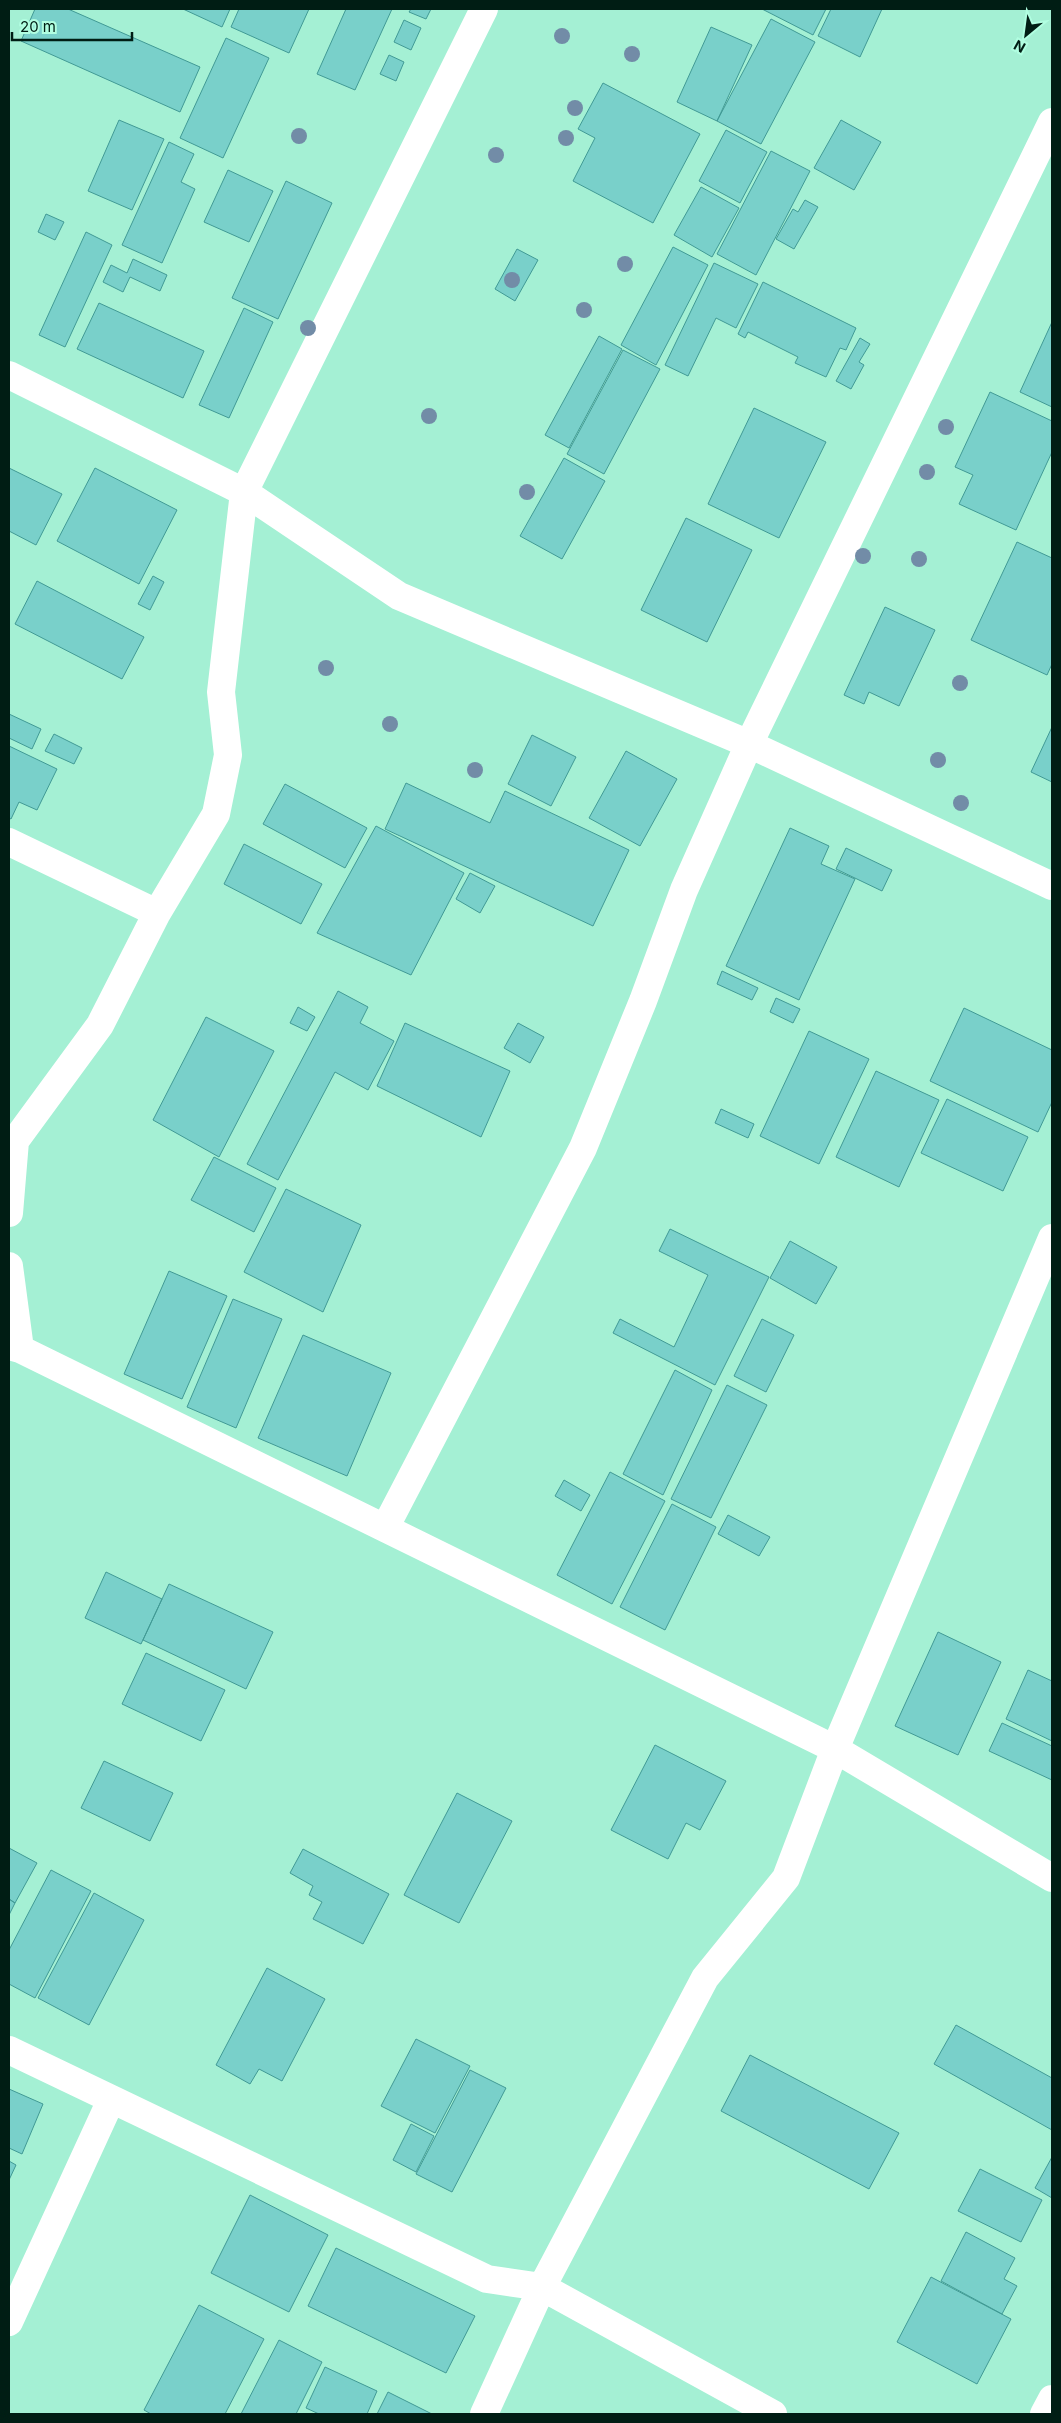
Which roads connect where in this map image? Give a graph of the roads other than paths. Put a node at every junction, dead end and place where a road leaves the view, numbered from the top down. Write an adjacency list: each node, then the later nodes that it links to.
1 (484, 9): 4 (street)
2 (1052, 122): 5 (street)
3 (9, 375): 4 (street)
4 (244, 492): 5 (street); 8 (street)
5 (750, 744): 7 (street); 13 (street)
6 (9, 842): 8 (street)
7 (1052, 886)
8 (157, 913): 9 (street)
9 (9, 1213)
10 (1052, 1238): 14 (street)
11 (9, 1266): 12 (street)
12 (14, 1347): 13 (street)
13 (384, 1528): 14 (street)
14 (835, 1748): 15 (street); 18 (street)
15 (1052, 1878)
16 (9, 2050): 17 (street)
17 (111, 2100): 18 (street); 19 (street)
18 (542, 2287): 21 (street); 22 (street)
19 (9, 2322)
20 (1052, 2399): 23 (street)
21 (484, 2414)
22 (772, 2414)
23 (1044, 2414)

